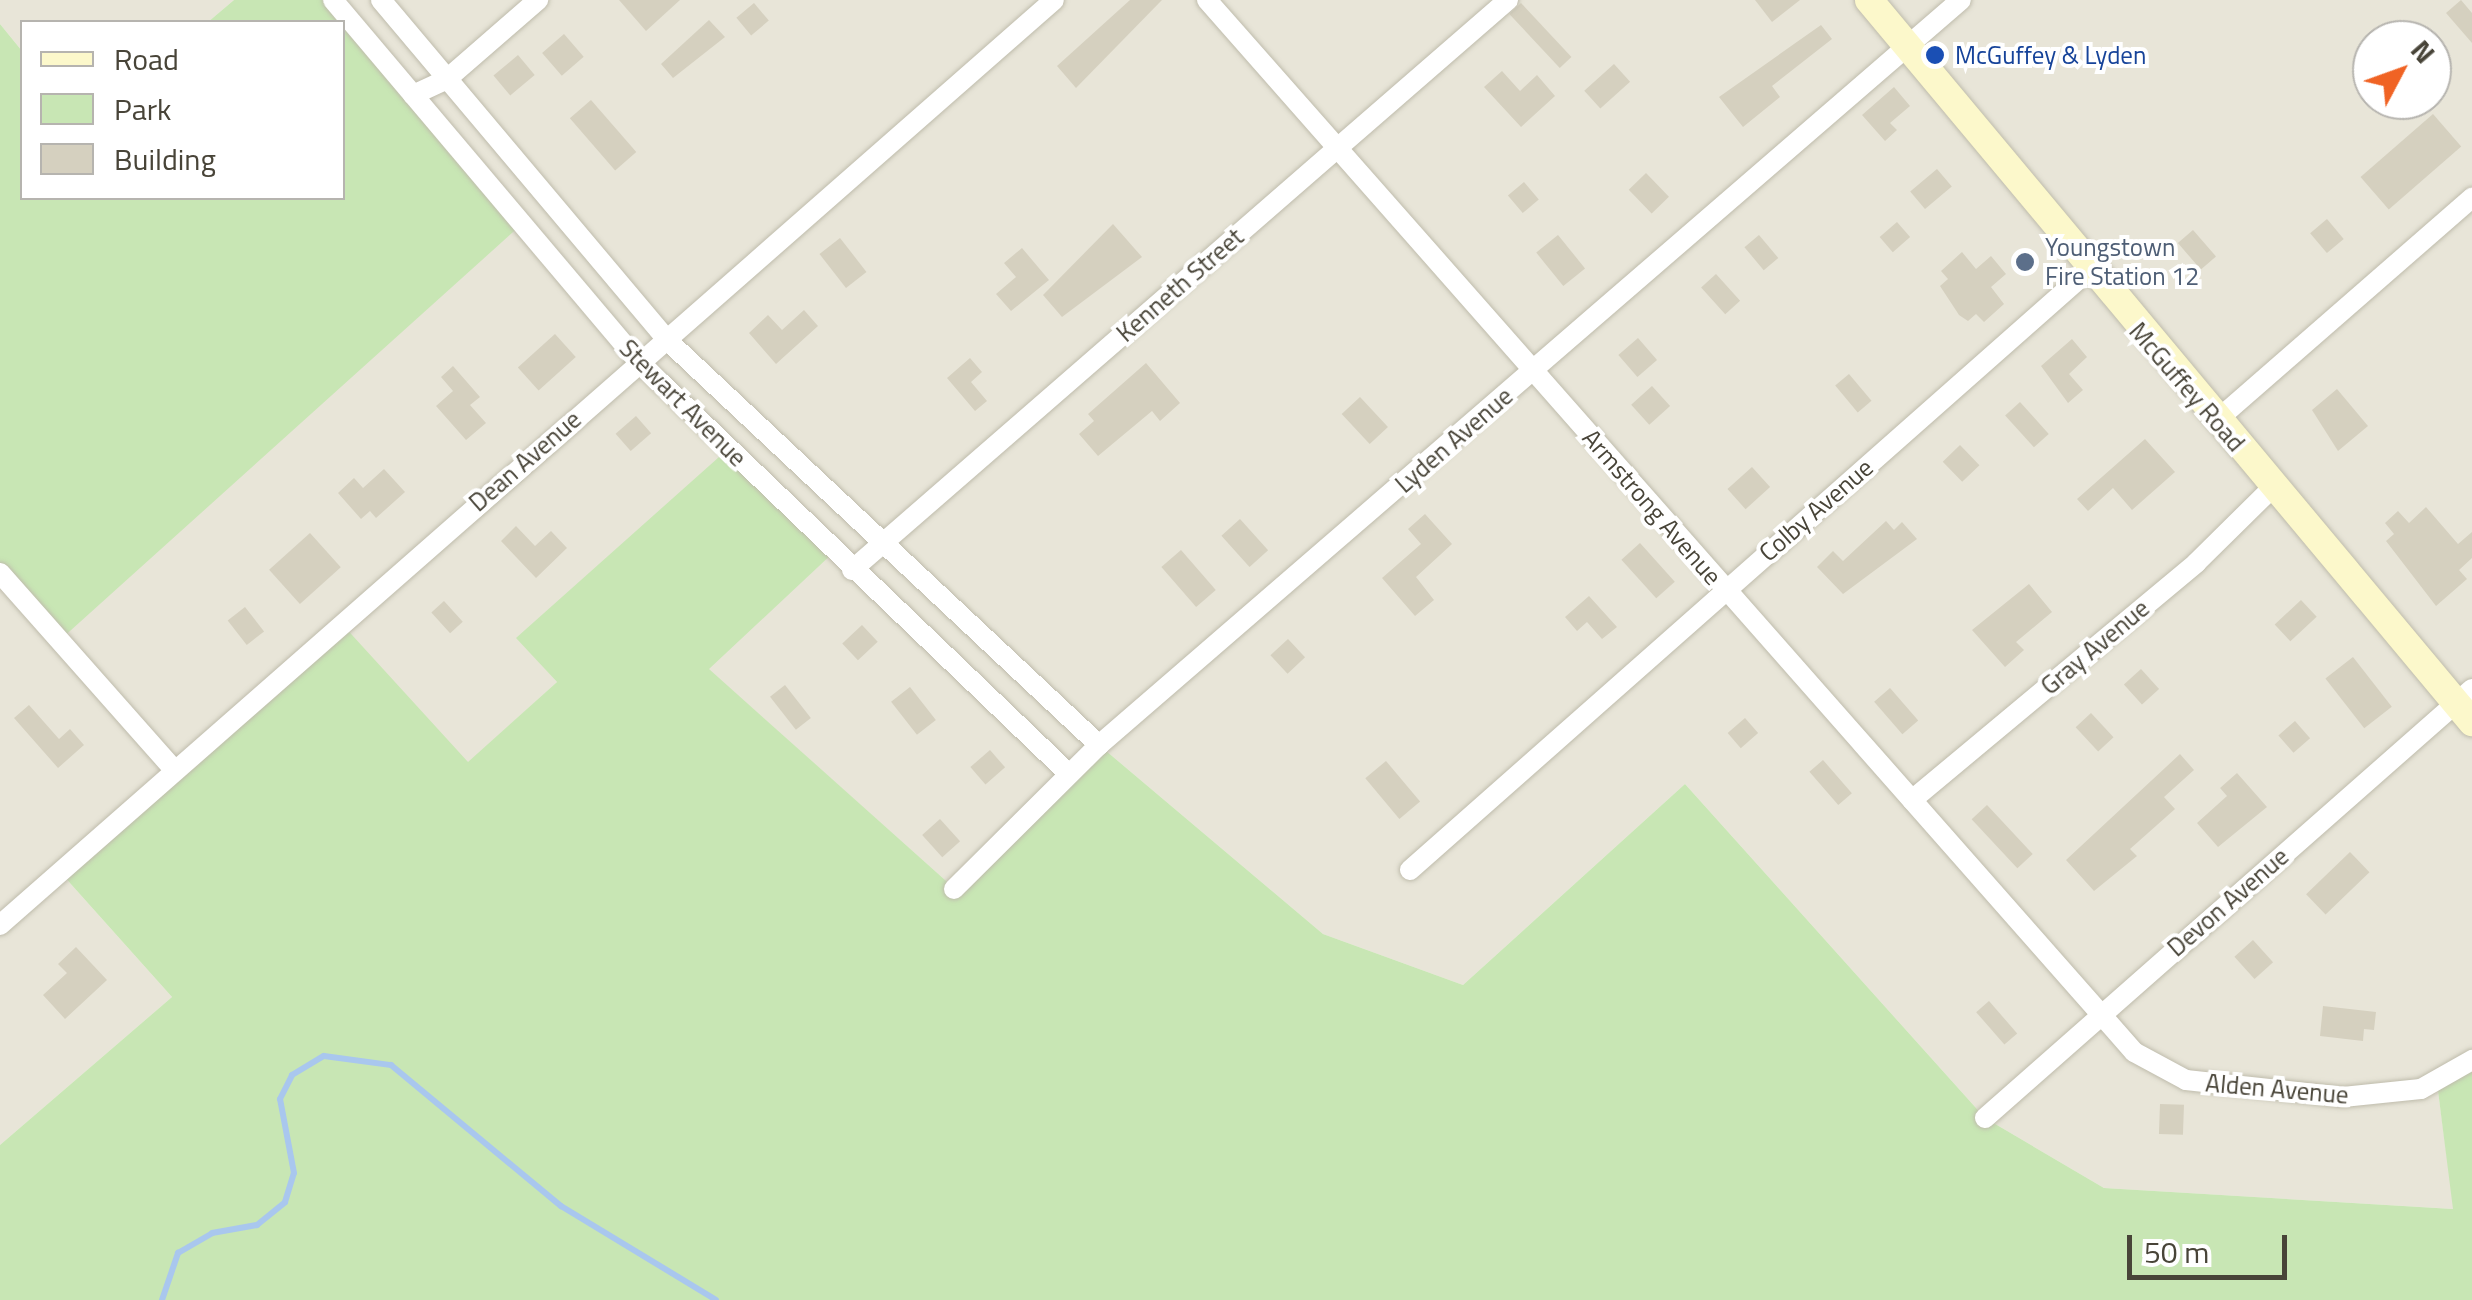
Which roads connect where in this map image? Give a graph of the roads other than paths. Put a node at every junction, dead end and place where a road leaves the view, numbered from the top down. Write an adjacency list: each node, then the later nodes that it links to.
1 (333, 0): 11 (street, Stewart Avenue)
2 (381, 0): 10 (street, Stewart Avenue)
3 (538, 0): 10 (street)
4 (1054, 0): 15 (street, Dean Avenue)
5 (1207, 0): 12 (street, Armstrong Avenue)
6 (1508, 0): 12 (street, Kenneth Street)
7 (1869, 0): 9 (street, McGuffey Road)
8 (1961, 0): 9 (street, Lyden Avenue)
9 (1907, 48): 14 (street, McGuffey Road); 17 (street, Lyden Avenue)
10 (447, 79): 11 (street); 15 (street, Stewart Avenue)
11 (413, 95): 16 (street, Stewart Avenue)
12 (1339, 147): 17 (street, Armstrong Avenue); 20 (street, Kenneth Street)
13 (2472, 198): 18 (street)
14 (2088, 271): 18 (street, McGuffey Road); 23 (street, Colby Avenue)
15 (666, 340): 16 (street, Dean Avenue); 20 (street, Stewart Avenue)
16 (639, 362): 21 (street, Stewart Avenue); 26 (street, Dean Avenue)
17 (1534, 370): 23 (street, Armstrong Avenue); 25 (street, Lyden Avenue)
18 (2216, 421): 19 (street, McGuffey Road)
19 (2273, 487): 24 (street, McGuffey Road); 28 (street, Gray Avenue)
20 (884, 543): 21 (street, Kenneth Street); 25 (street, Stewart Avenue)
21 (852, 570): 27 (street, Stewart Avenue)
22 (0, 573): 26 (street)
23 (1724, 591): 28 (street, Armstrong Avenue); 29 (street, Colby Avenue)
24 (2466, 705): 32 (street, Devon Avenue)
25 (1098, 745): 27 (street, Lyden Avenue)
26 (174, 770): 31 (street, Dean Avenue)
27 (1068, 773): 30 (street, Lyden Avenue)
28 (1912, 800): 32 (street, Armstrong Avenue)
29 (1410, 870)
30 (954, 888)
31 (0, 925)
32 (2098, 1014): 33 (street, Alden Avenue); 34 (street, Devon Avenue)
33 (2472, 1060)
34 (1984, 1118)

